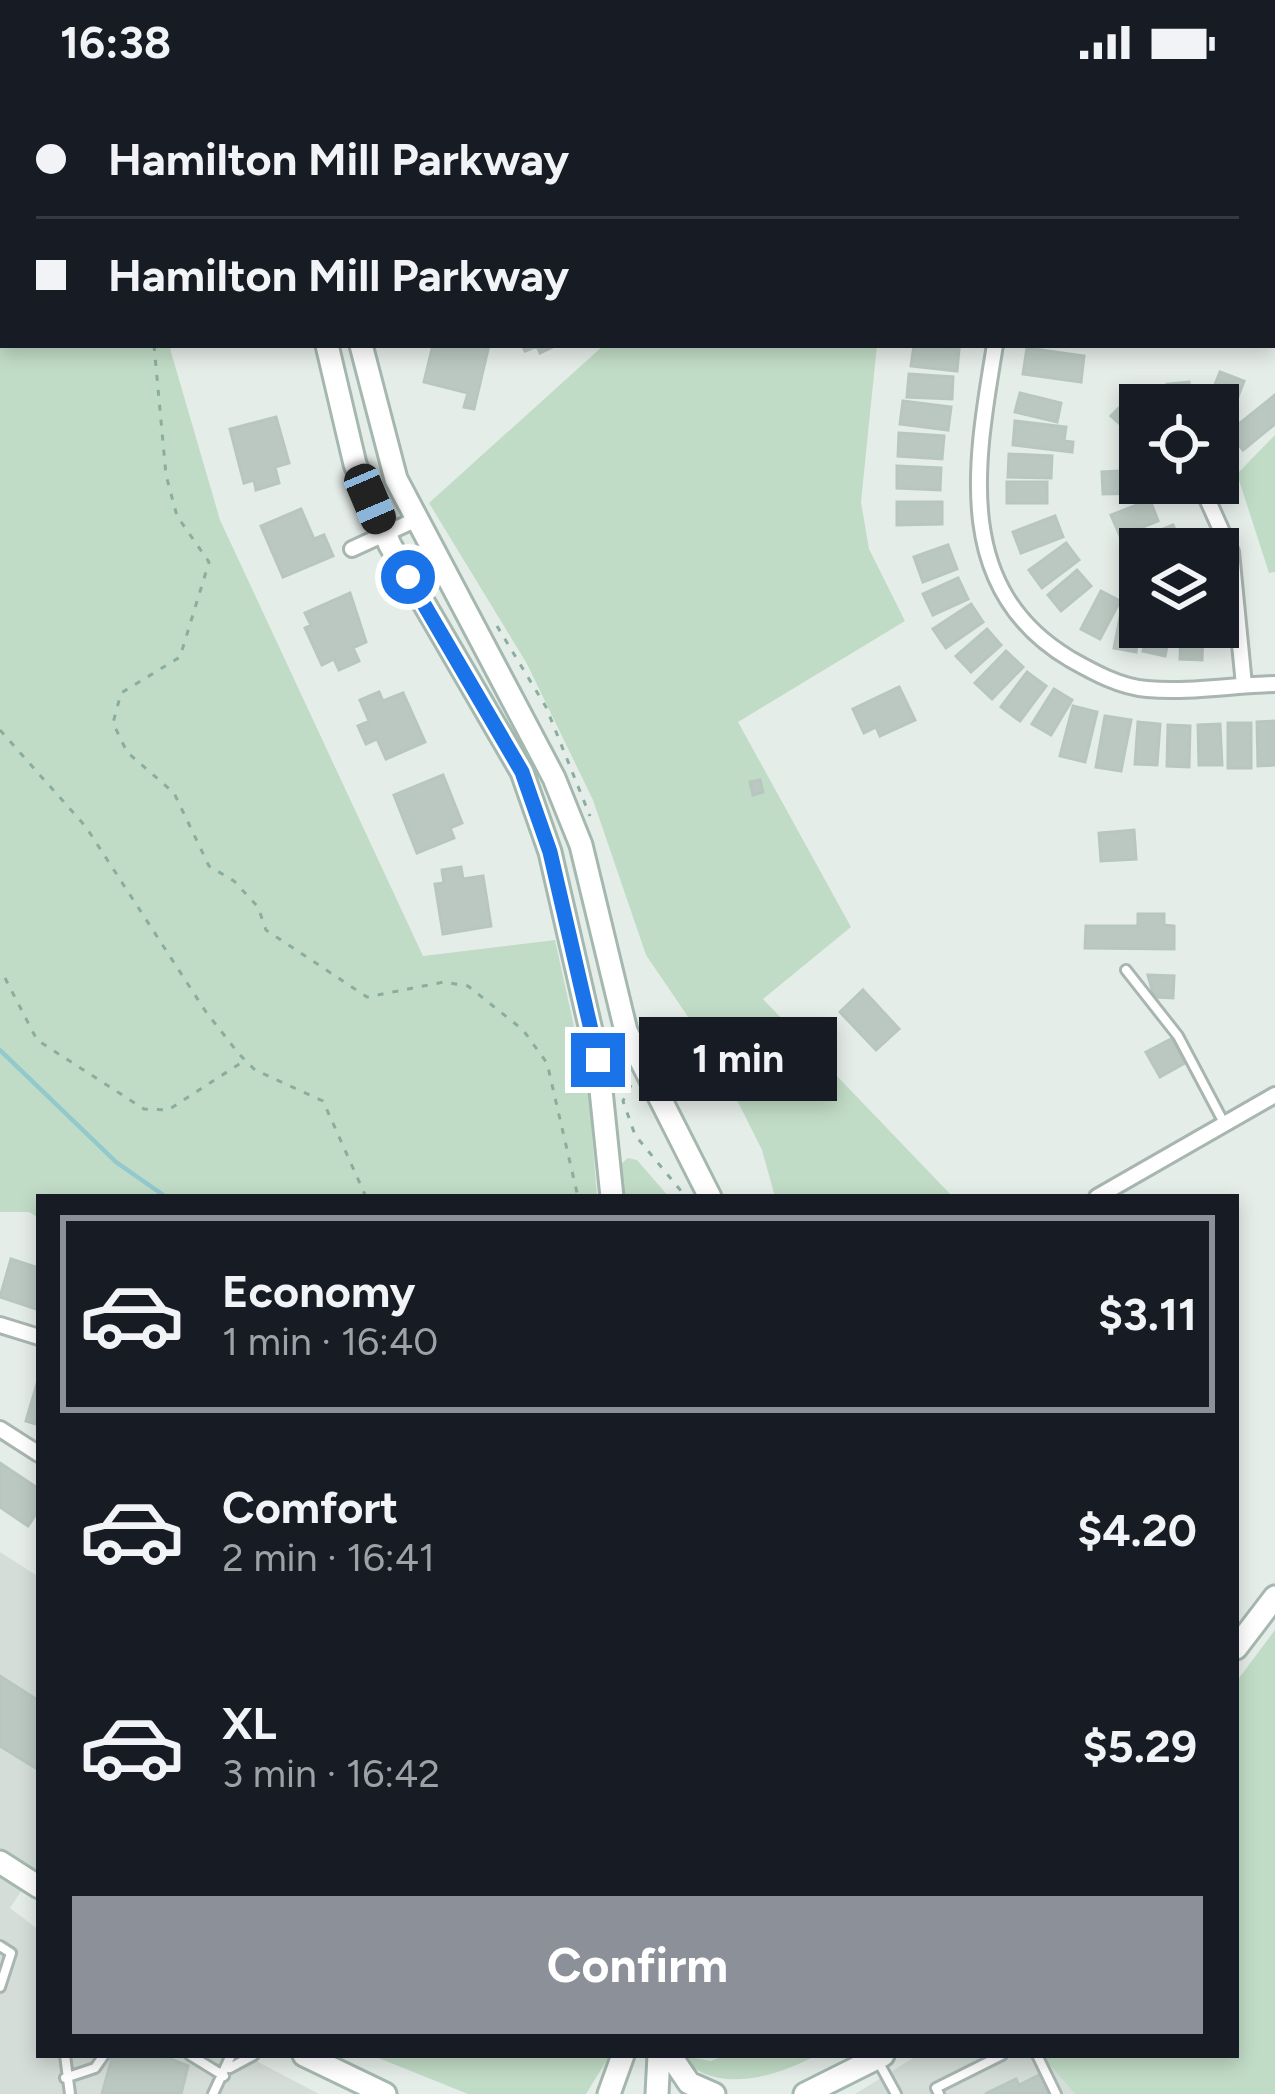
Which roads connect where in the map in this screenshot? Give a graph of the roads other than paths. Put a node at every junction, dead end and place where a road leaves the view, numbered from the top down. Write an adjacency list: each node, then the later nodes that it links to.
1 (328, 348): 6 (street)
2 (363, 348): 5 (street)
3 (995, 348): 9 (street)
4 (1209, 504): 9 (street)
5 (416, 520): 6 (street); 14 (street)
6 (385, 534): 7 (street); 13 (street)
7 (352, 549)
8 (1275, 684): 9 (street)
9 (1244, 685)
10 (1126, 970): 12 (lane)
11 (1275, 1095): 12 (street)
12 (1225, 1123): 15 (street)
13 (611, 1194)
14 (708, 1194)
15 (1102, 1194)
16 (0, 1325): 17 (street)
17 (36, 1336)
18 (0, 1429): 19 (street)
19 (36, 1452)
20 (1275, 1597): 21 (street)
21 (1239, 1644)
22 (0, 1862): 23 (street)
23 (36, 1885)
24 (0, 1946): 25 (lane)
25 (0, 1987)
26 (64, 2058): 41 (lane)
27 (102, 2058): 41 (lane)
28 (196, 2058): 40 (lane)
29 (230, 2058): 40 (lane)
30 (249, 2058): 40 (lane)
31 (310, 2058): 44 (street)
32 (624, 2058): 45 (street)
33 (625, 2058): 46 (street)
34 (658, 2058): 47 (street)
35 (672, 2058): 48 (street)
36 (879, 2058): 49 (street)
37 (881, 2058): 50 (lane)
38 (996, 2058): 51 (lane)
39 (1038, 2058): 52 (lane)
40 (226, 2073): 43 (lane)
41 (65, 2078): 42 (lane)
42 (70, 2094)
43 (213, 2094)
44 (385, 2094)
45 (609, 2094)
46 (627, 2094)
47 (657, 2094)
48 (714, 2094)
49 (806, 2094)
50 (896, 2094)
51 (939, 2094)
52 (1056, 2094)

